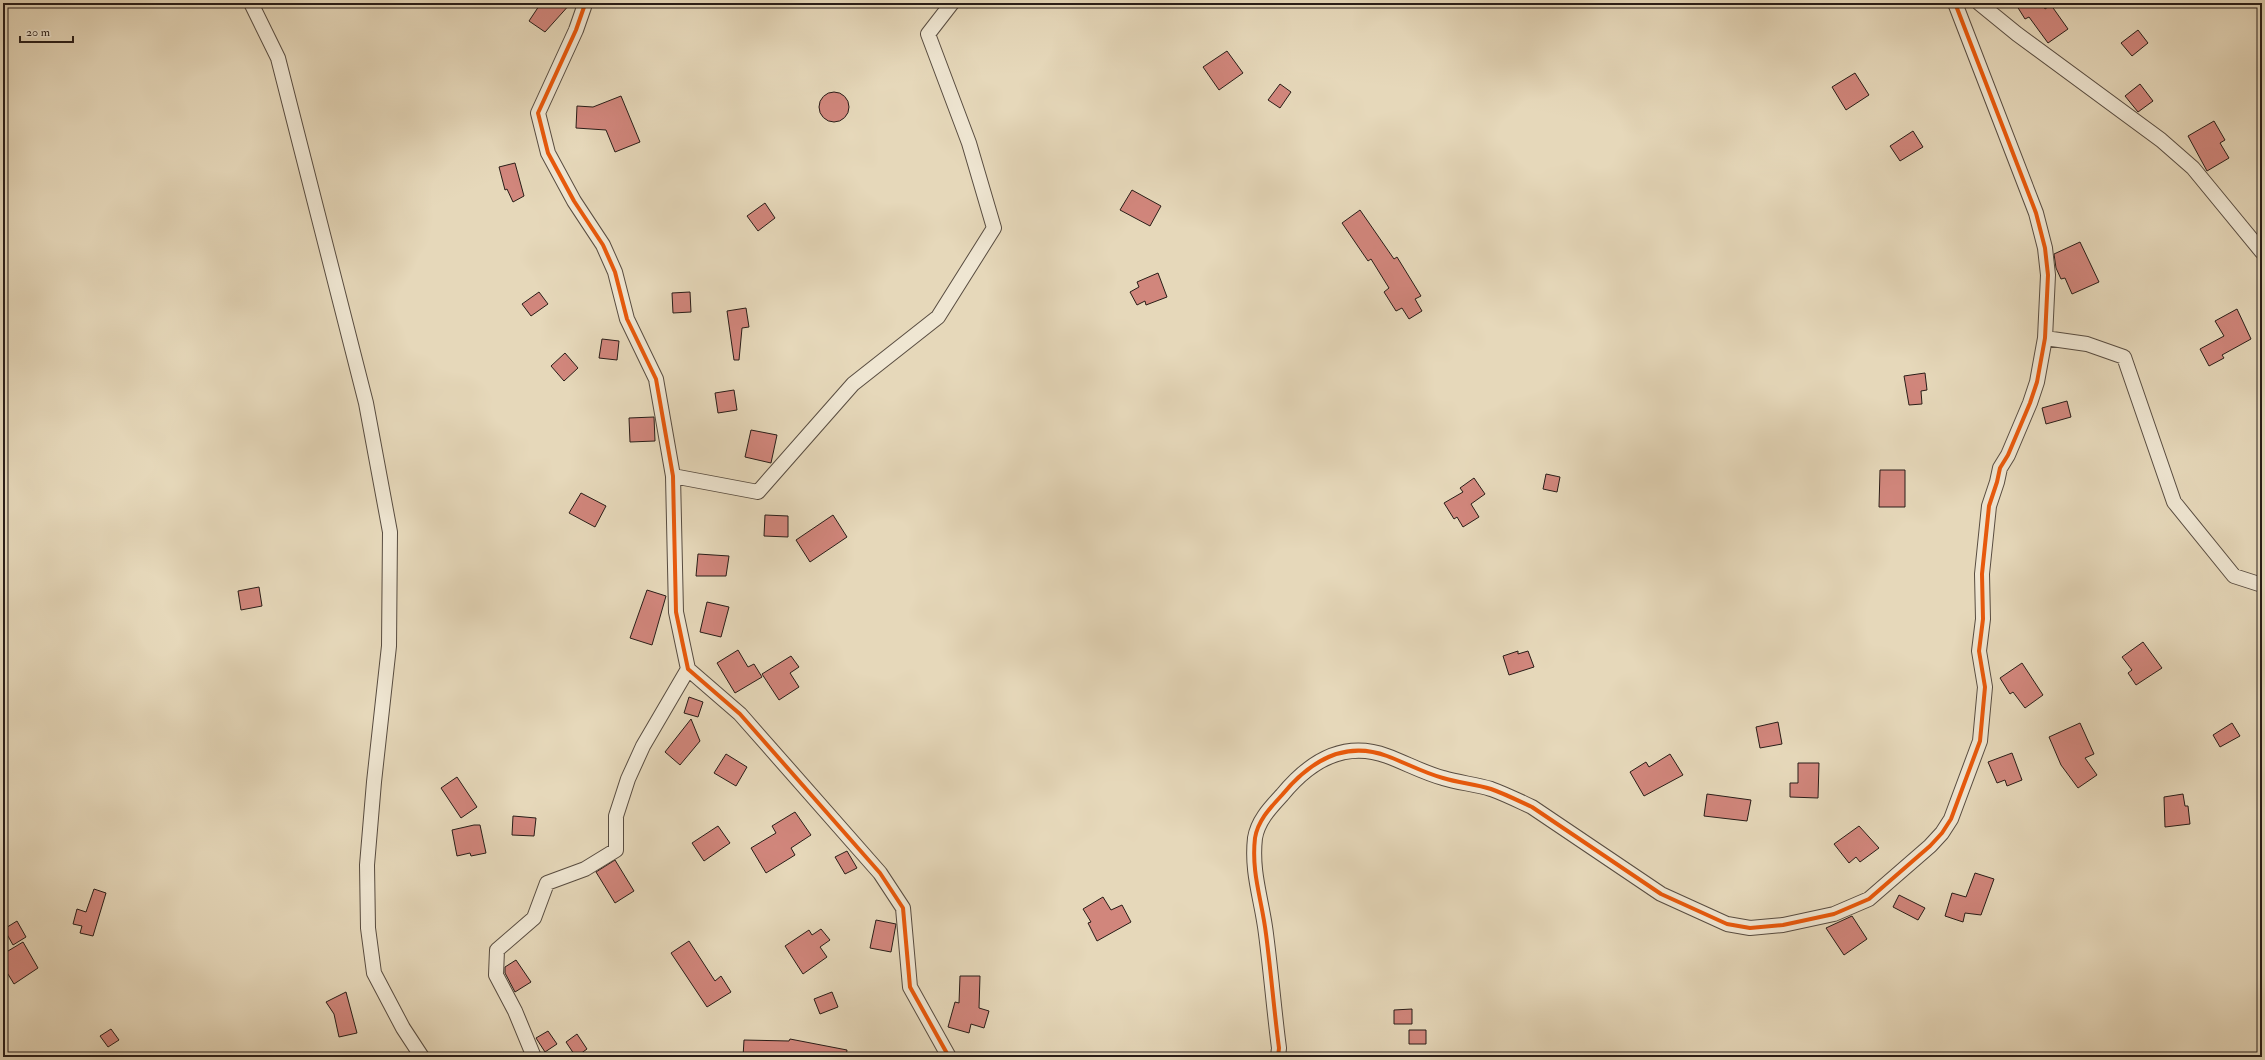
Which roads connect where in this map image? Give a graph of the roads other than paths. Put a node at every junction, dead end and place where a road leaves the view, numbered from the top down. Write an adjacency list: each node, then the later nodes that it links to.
1 (250, 3): 11 (street)
2 (582, 3): 8 (street)
3 (952, 3): 8 (street)
4 (1955, 3): 7 (street)
5 (1979, 3): 6 (street)
6 (2262, 252)
7 (2045, 338): 9 (street); 14 (street)
8 (673, 476): 10 (street)
9 (2262, 585)
10 (688, 669): 12 (street); 13 (street)
11 (422, 1057)
12 (534, 1057)
13 (949, 1057)
14 (1278, 1057)

